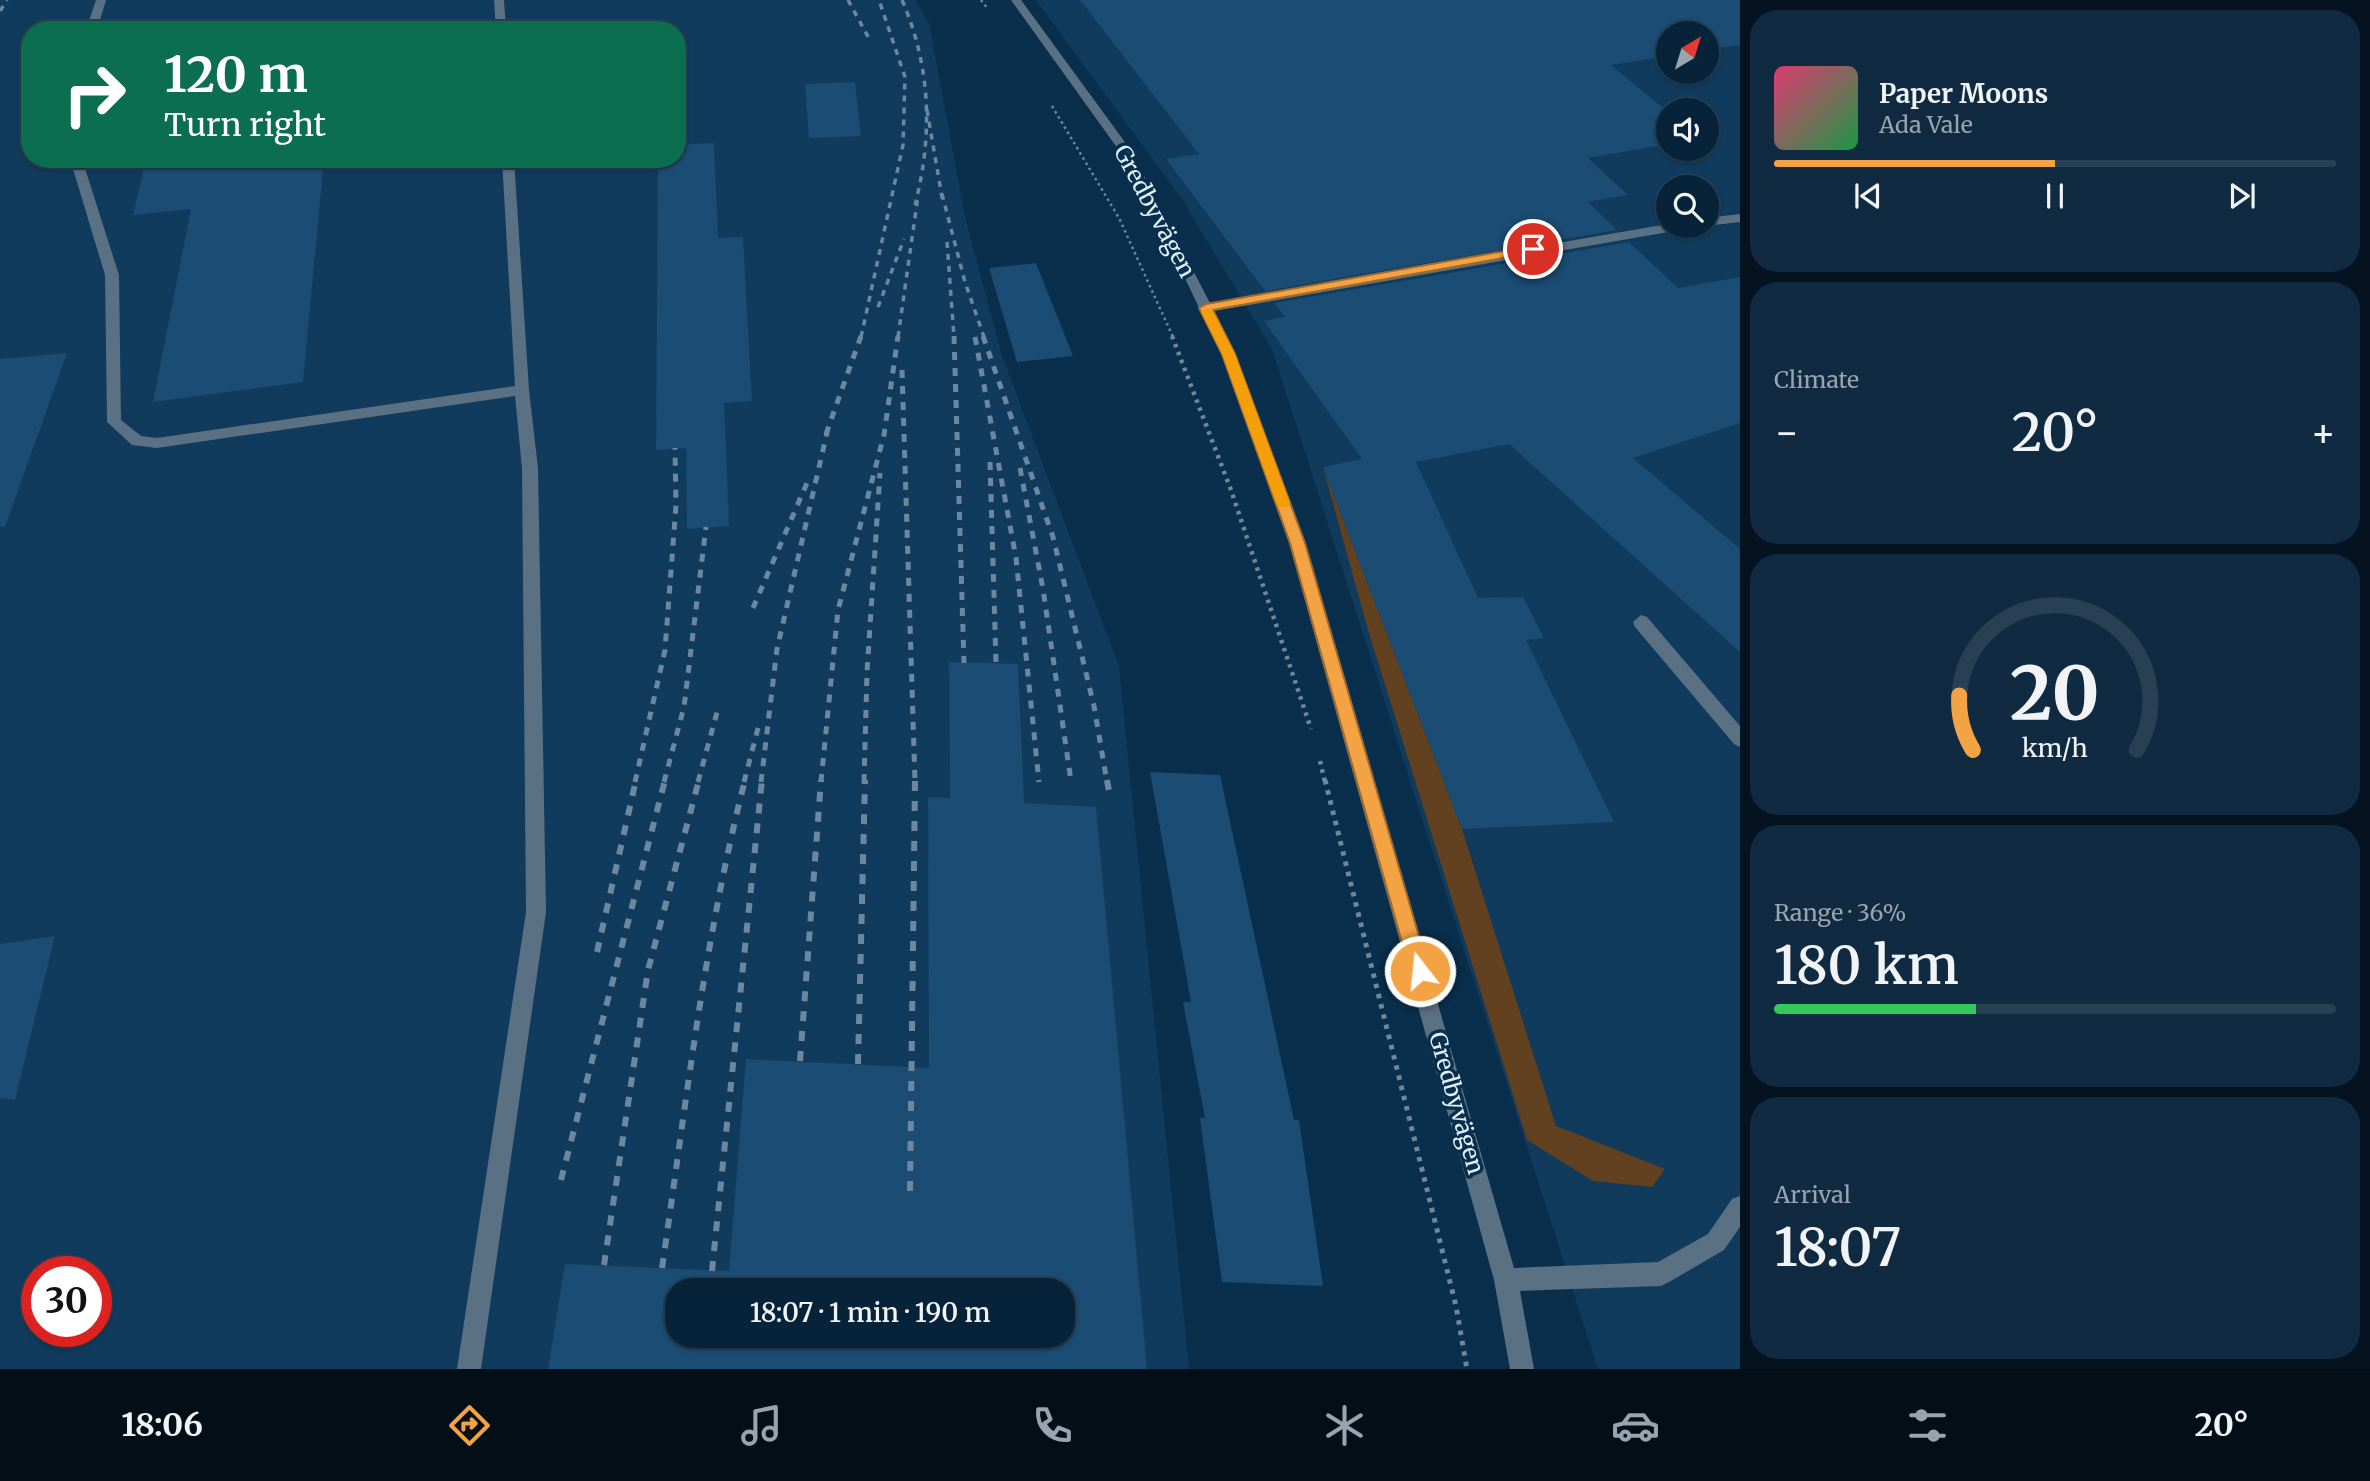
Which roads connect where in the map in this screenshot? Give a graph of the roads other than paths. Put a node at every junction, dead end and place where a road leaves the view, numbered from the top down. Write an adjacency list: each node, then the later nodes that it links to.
1 (101, 0): 4 (street)
2 (499, 0): 5 (street)
3 (1016, 0): 11 (street, Gredbyvägen)
4 (93, 21)
5 (500, 21)
6 (79, 168): 12 (street)
7 (509, 168): 12 (street)
8 (1740, 218): 9 (street)
9 (1719, 220)
10 (1656, 230): 11 (street)
11 (1206, 308): 16 (street, Gredbyvägen)
12 (522, 390): 17 (street)
13 (1641, 622): 14 (street)
14 (1740, 739)
15 (1740, 1207): 16 (street)
16 (1506, 1280): 18 (street, Gredbyvägen)
17 (469, 1369)
18 (1522, 1369)

